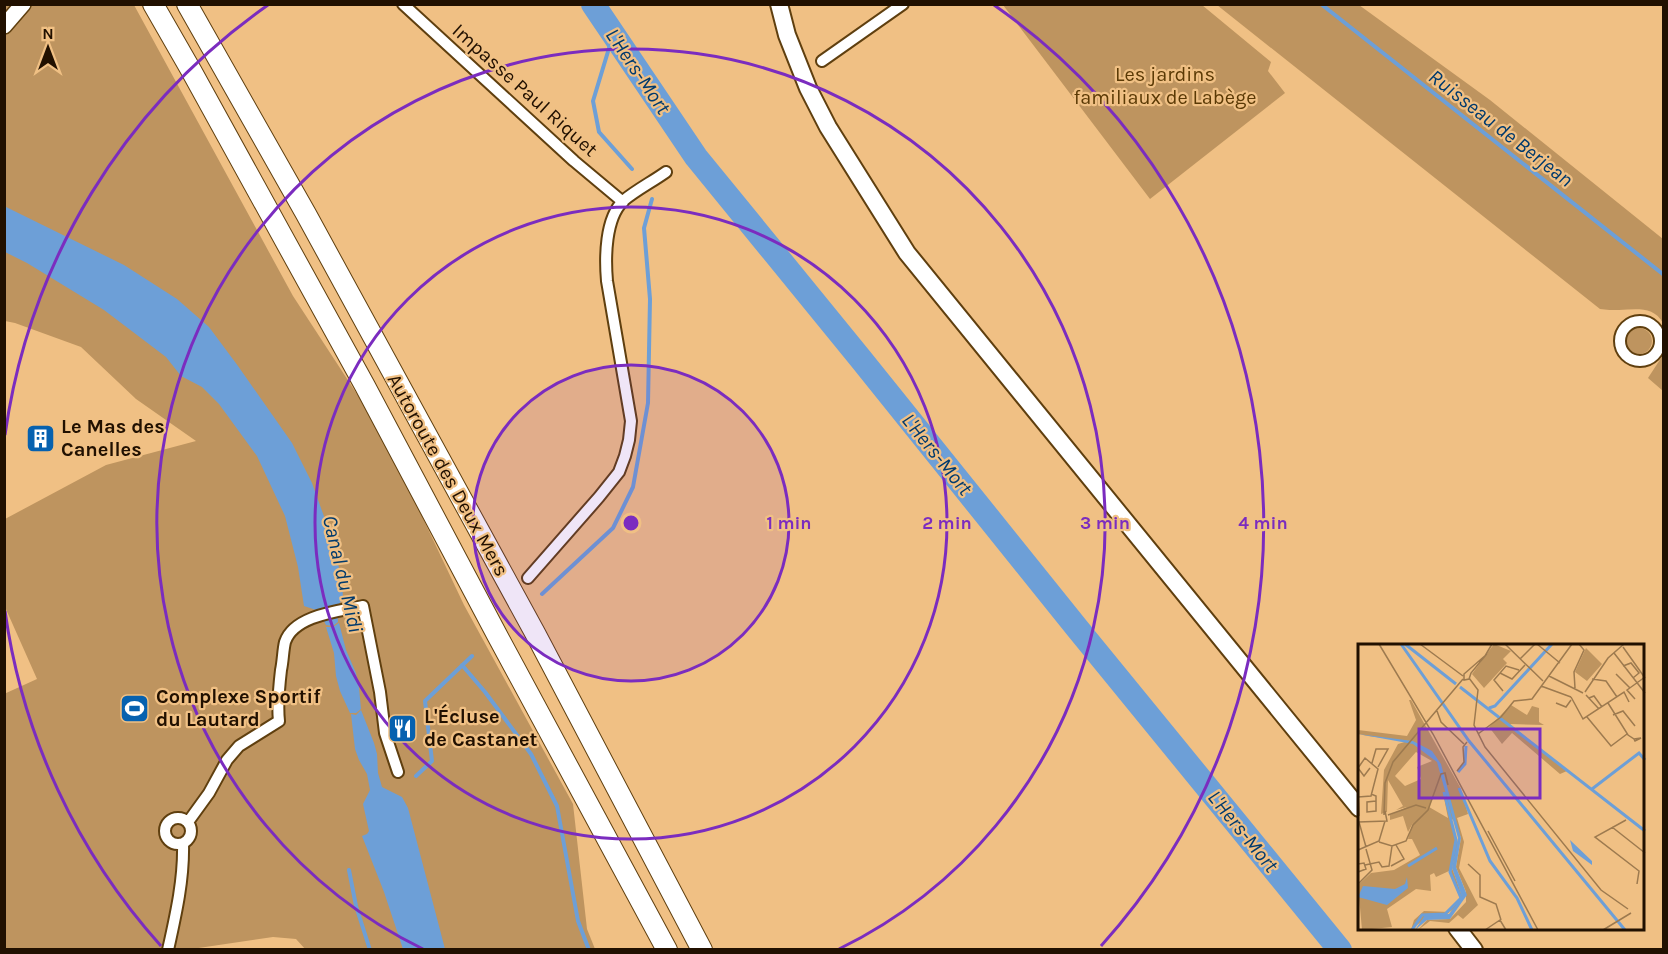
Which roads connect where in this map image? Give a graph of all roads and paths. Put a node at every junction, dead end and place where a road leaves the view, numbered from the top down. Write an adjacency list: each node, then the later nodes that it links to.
1 (23, 4): 7 (street)
2 (153, 4): 18 (highway, Autoroute des Deux Mers)
3 (187, 4): 19 (highway, Autoroute des Deux Mers)
4 (403, 4): 10 (street, Impasse Paul Riquet)
5 (778, 4): 13 (main road)
6 (903, 4): 8 (street)
7 (4, 26)
8 (822, 61)
9 (666, 172): 10 (street)
10 (623, 202): 11 (street)
11 (528, 578)
12 (398, 772): 14 (street)
13 (1358, 807)
14 (188, 822): 15 (street); 15 (street)
15 (183, 843): 17 (street)
16 (1459, 930): 20 (main road)
17 (168, 950)
18 (667, 950)
19 (702, 950)
20 (1474, 950)

